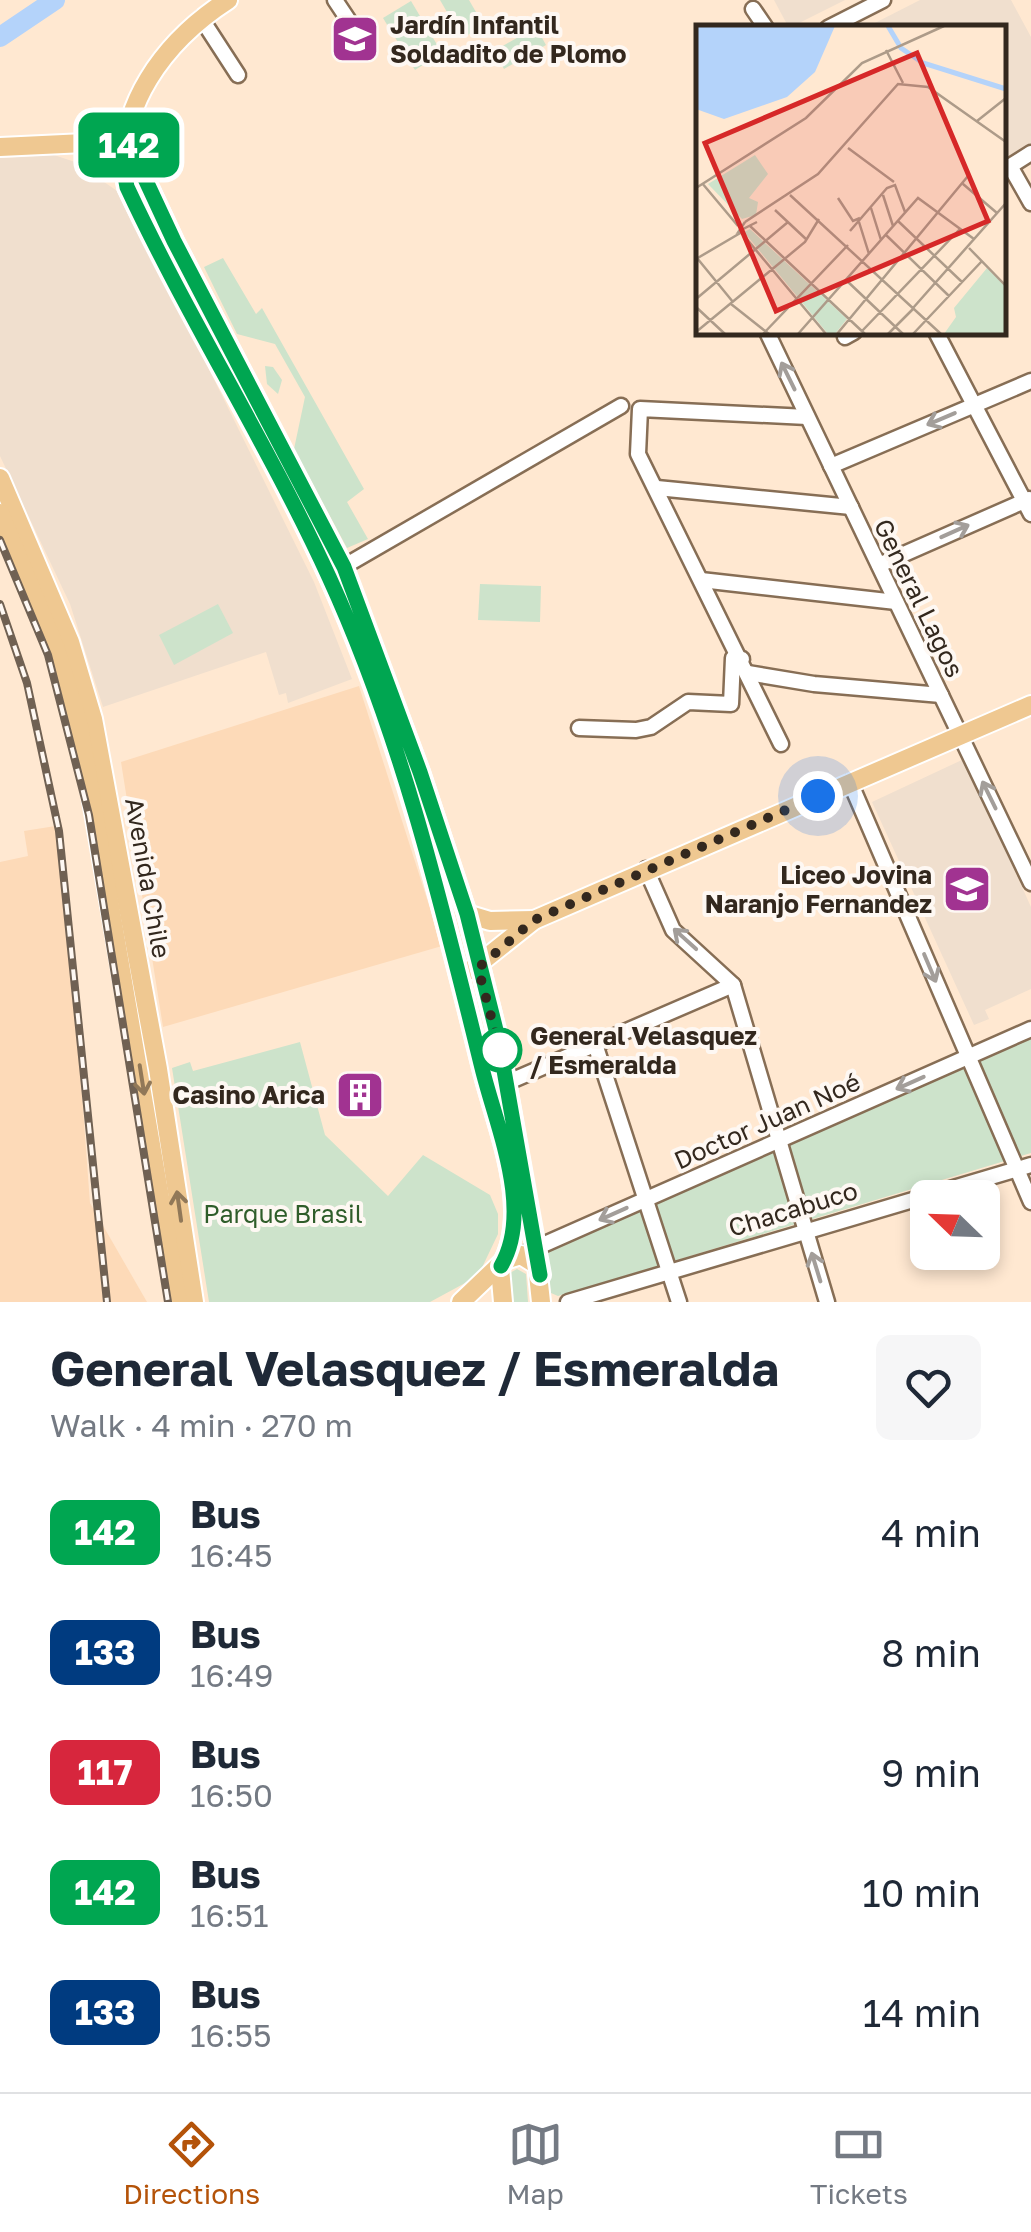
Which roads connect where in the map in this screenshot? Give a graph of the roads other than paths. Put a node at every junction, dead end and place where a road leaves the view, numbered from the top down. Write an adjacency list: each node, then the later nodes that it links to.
1 (228, 0): 5 (main road)
2 (334, 0): 6 (street)
3 (883, 0): 8 (street)
4 (754, 9): 7 (street)
5 (201, 18): 9 (street); 10 (main road)
6 (351, 24)
7 (764, 25)
8 (834, 25)
9 (238, 75)
10 (127, 140): 11 (main road); 28 (main road); 43 (main road)
11 (0, 146)
12 (1031, 153): 13 (street)
13 (1007, 168): 14 (street)
14 (1031, 203)
15 (768, 335): 20 (street, General Lagos, one-way to 15)
16 (938, 335): 18 (street)
17 (1031, 381): 18 (street)
18 (974, 405): 21 (street, one-way to 21); 24 (street)
19 (621, 406): 28 (street)
20 (808, 416): 21 (street, General Lagos); 23 (street)
21 (831, 466): 25 (street, General Lagos)
22 (0, 478): 31 (main road, Avenida Chile)
23 (657, 488): 25 (street); 29 (street)
24 (1029, 504): 27 (street, one-way to 24)
25 (851, 507): 27 (street, General Lagos)
26 (0, 513): 31 (main road, Avenida Chile)
27 (878, 565): 30 (street, General Lagos)
28 (344, 567): 41 (main road)
29 (701, 580): 30 (street); 32 (street)
30 (896, 602): 33 (street, General Lagos)
31 (67, 658): 46 (main road, Avenida Chile)
32 (745, 666): 33 (street); 35 (street); 37 (street)
33 (941, 695): 36 (street, General Lagos)
34 (1031, 705): 36 (main road)
35 (580, 728)
36 (960, 736): 38 (main road); 40 (street, General Lagos, one-way to 36)
37 (780, 744)
38 (850, 782): 39 (main road); 48 (street, one-way to 48)
39 (646, 869): 42 (main road); 44 (street, one-way to 39)
40 (1029, 873)
41 (467, 914): 42 (main road); 43 (main road)
42 (534, 920): 43 (main road)
43 (470, 971): 49 (main road); 56 (main road)
44 (733, 985): 47 (street); 50 (street)
45 (1031, 1029): 48 (street, Doctor Juan Noé)
46 (144, 1042): 59 (main road, Avenida Chile, one-way to 59); 60 (main road, Avenida Chile, one-way to 46)
47 (595, 1044): 49 (street); 52 (street)
48 (968, 1057): 50 (street, Doctor Juan Noé, one-way to 50); 51 (street)
49 (506, 1083): 55 (main road)
50 (778, 1141): 52 (street, Doctor Juan Noé); 54 (street)
51 (1024, 1167): 53 (street); 54 (street, Chacabuco)
52 (648, 1198): 55 (street, Doctor Juan Noé, one-way to 55); 57 (street)
53 (1031, 1202)
54 (806, 1232): 57 (street, Chacabuco); 65 (street, one-way to 54)
55 (528, 1252): 56 (main road); 58 (main road)
56 (500, 1267): 61 (main road); 62 (main road)
57 (670, 1272): 63 (street, Chacabuco); 64 (street)
58 (542, 1292)
59 (178, 1302)
60 (194, 1302)
61 (461, 1302)
62 (503, 1302)
63 (568, 1302)
64 (679, 1302)
65 (827, 1302)

